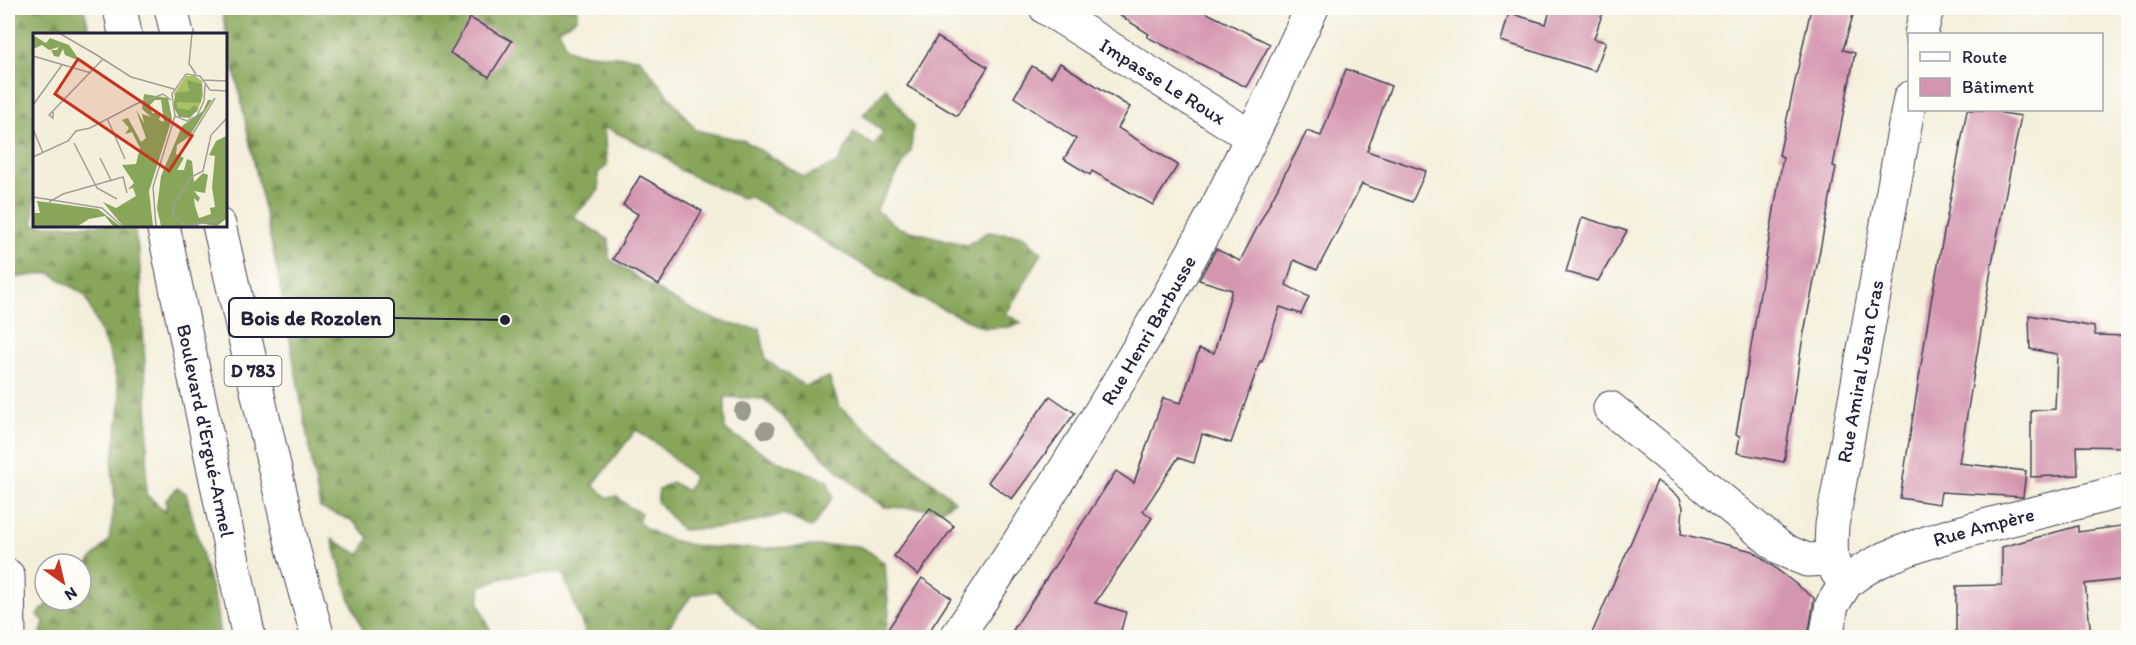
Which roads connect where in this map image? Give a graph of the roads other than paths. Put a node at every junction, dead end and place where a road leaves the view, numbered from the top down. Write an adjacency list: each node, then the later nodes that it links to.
1 (120, 8): 6 (street)
2 (171, 8): 7 (street)
3 (1046, 8): 10 (street, Impasse Le Roux)
4 (1312, 8): 10 (street, Rue Henri Barbusse)
5 (1927, 8): 8 (street)
6 (125, 33)
7 (177, 33)
8 (1921, 33)
9 (1908, 109): 15 (street, Rue Amiral Jean Cras)
10 (1250, 136): 20 (street, Rue Henri Barbusse)
11 (163, 226): 18 (street, Boulevard d'Ergué-Armel / D 783)
12 (219, 226): 19 (street, D 783)
13 (1611, 408): 15 (street)
14 (2128, 489): 15 (street, Rue Ampère)
15 (1838, 571): 21 (street, Rue Amiral Jean Cras)
16 (8, 576): 17 (street)
17 (9, 638)
18 (249, 638)
19 (318, 638)
20 (956, 638)
21 (1826, 638)

